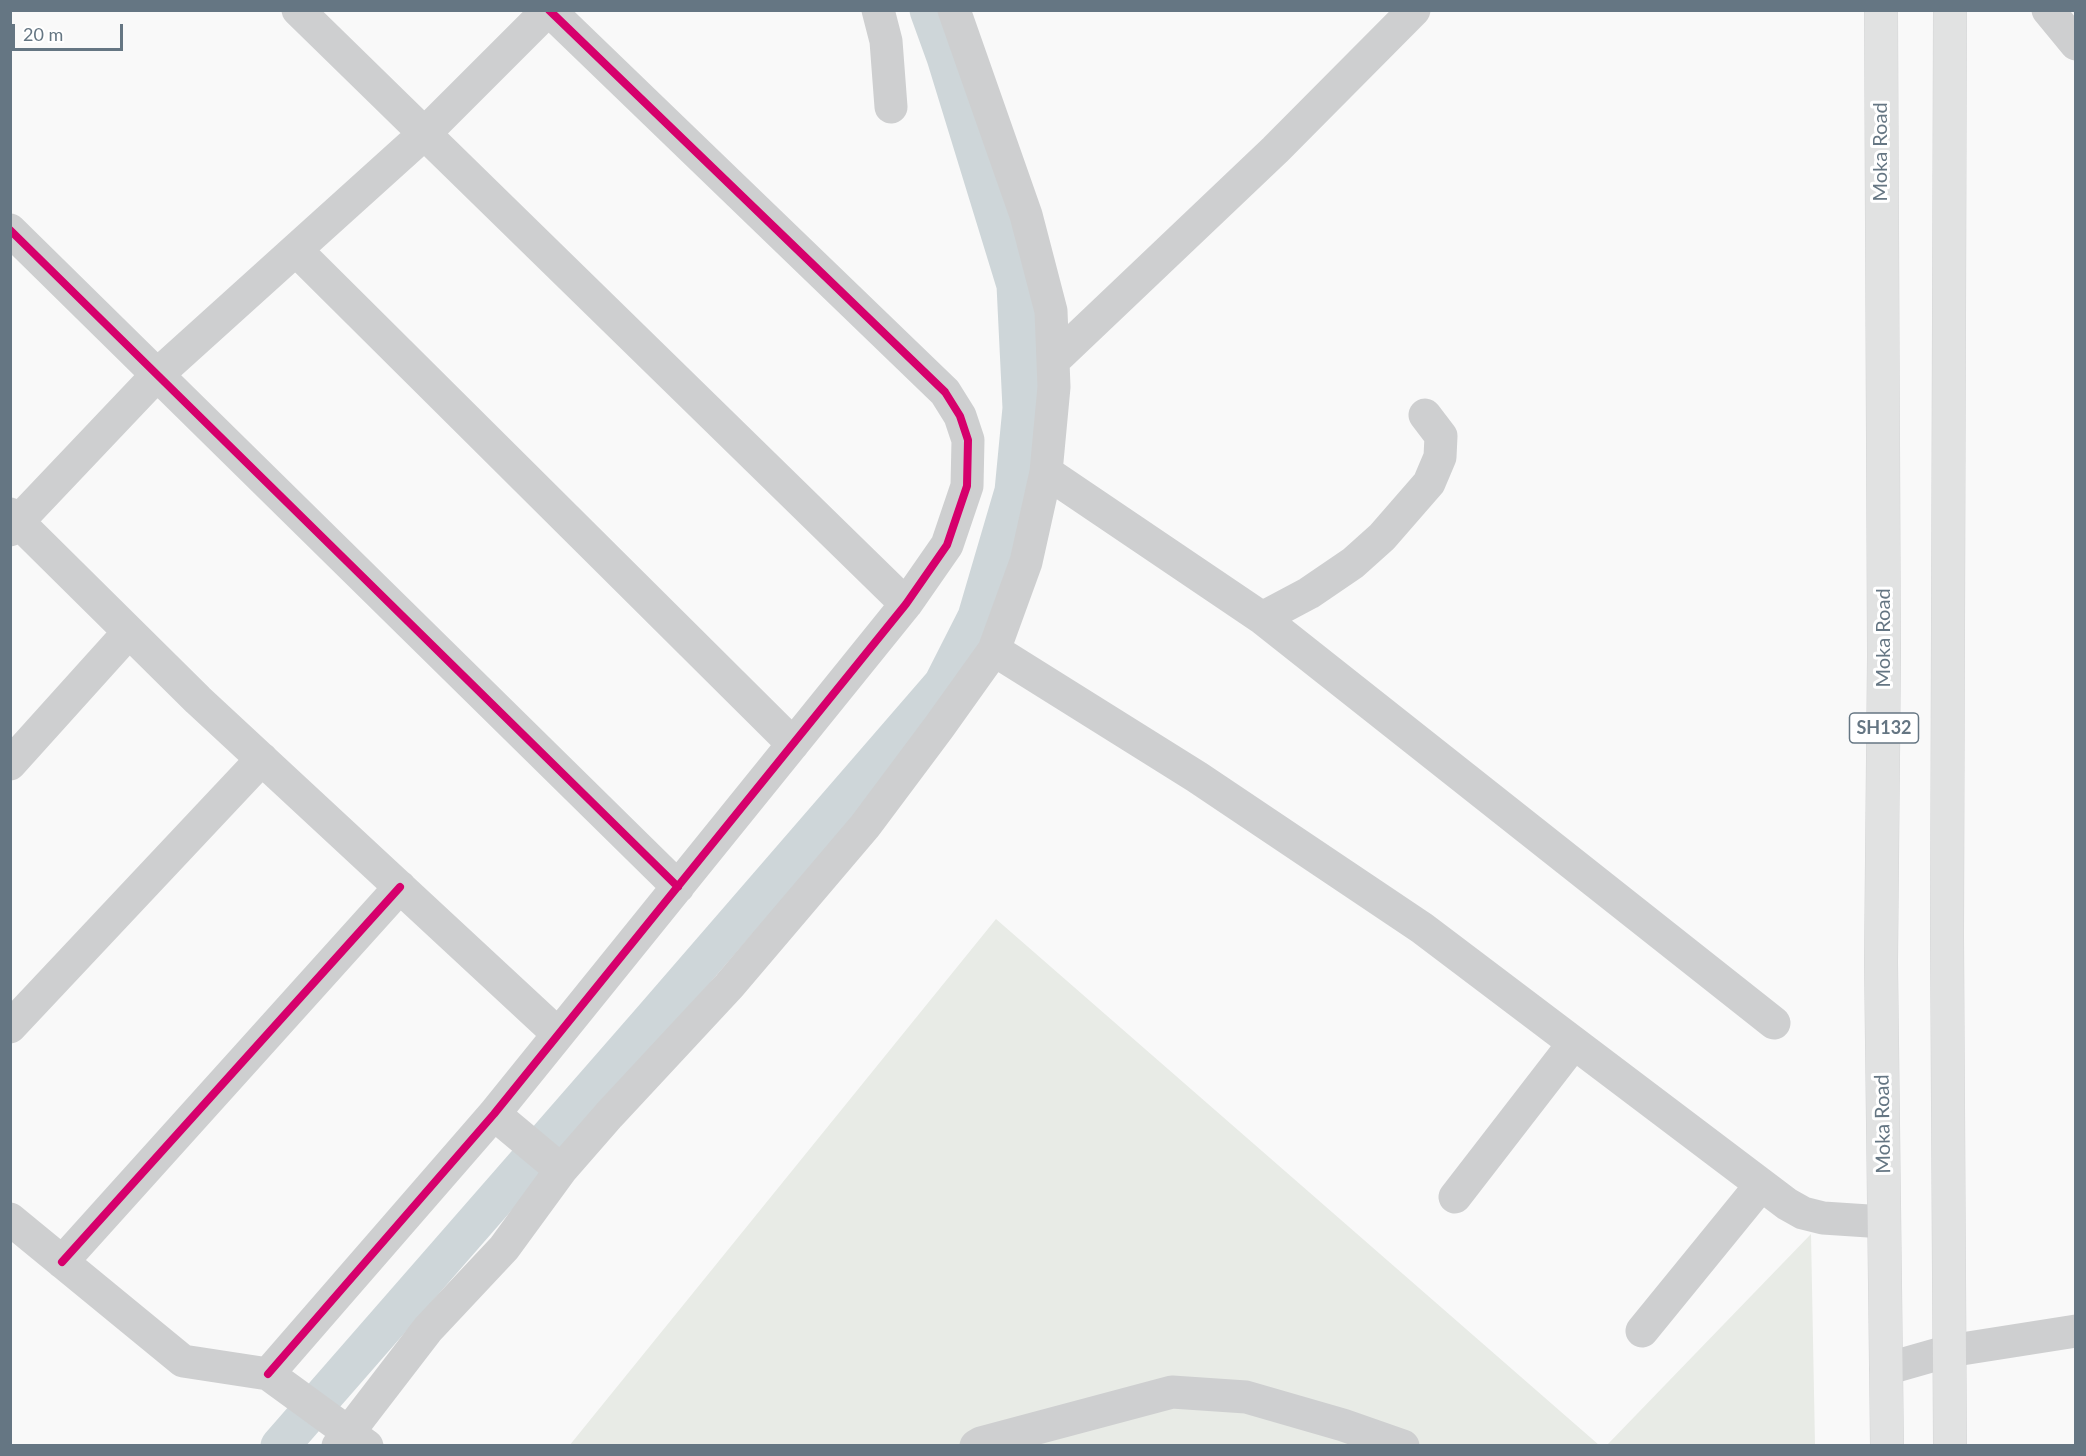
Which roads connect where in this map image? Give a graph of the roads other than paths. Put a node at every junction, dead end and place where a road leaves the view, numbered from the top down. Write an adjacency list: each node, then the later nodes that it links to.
1 (298, 10): 11 (street)
2 (548, 10): 11 (street); 19 (street)
3 (878, 10): 10 (street)
4 (954, 10): 14 (street)
5 (1414, 10): 14 (street)
6 (1881, 10): 37 (main road, Moka Road / SH132)
7 (1950, 10): 41 (main road, SH132)
8 (2048, 10): 9 (street)
9 (2076, 44)
10 (891, 107)
11 (424, 134): 13 (street); 19 (street)
12 (10, 230): 15 (street)
13 (296, 250): 15 (street); 23 (street)
14 (1053, 361): 17 (street)
15 (157, 375): 18 (street); 27 (street)
16 (1425, 415): 20 (street)
17 (1046, 472): 20 (street); 22 (street)
18 (13, 522): 21 (street)
19 (906, 604): 23 (street)
20 (1262, 618): 28 (street)
21 (129, 632): 24 (street); 25 (street)
22 (994, 650): 31 (street); 33 (street)
23 (792, 744): 27 (street)
24 (261, 759): 26 (street); 29 (street)
25 (10, 764)
26 (400, 887): 30 (street); 38 (street)
27 (678, 887): 30 (street)
28 (1774, 1023)
29 (10, 1027)
30 (558, 1034): 32 (street)
31 (1574, 1043): 34 (street); 35 (street)
32 (502, 1121): 33 (street); 43 (street)
33 (554, 1165): 44 (street)
34 (1761, 1185): 37 (street); 39 (street)
35 (1455, 1197)
36 (10, 1219): 38 (street)
37 (1884, 1222): 42 (main road, Moka Road / SH132)
38 (63, 1262): 43 (street)
39 (1642, 1331)
40 (2076, 1331): 41 (street)
41 (1949, 1351): 42 (street); 48 (main road, SH132)
42 (1886, 1369): 47 (main road, Moka Road / SH132)
43 (278, 1381): 44 (street)
44 (345, 1436)
45 (975, 1446): 46 (street)
46 (1403, 1446)
47 (1887, 1446)
48 (1950, 1446)

